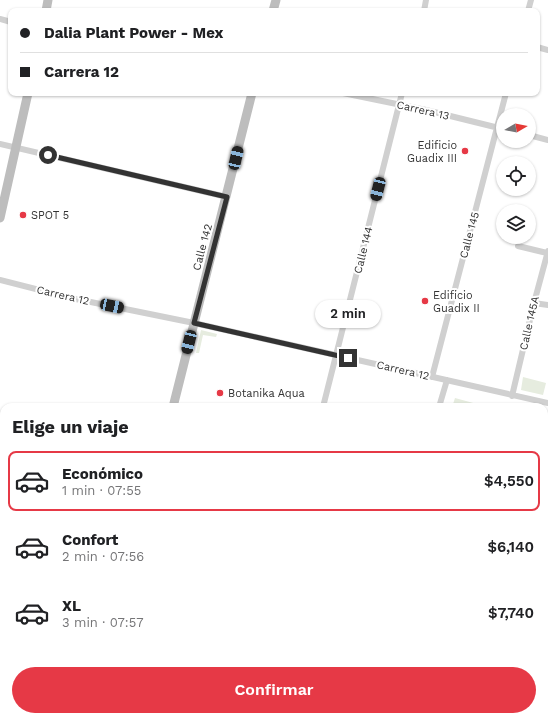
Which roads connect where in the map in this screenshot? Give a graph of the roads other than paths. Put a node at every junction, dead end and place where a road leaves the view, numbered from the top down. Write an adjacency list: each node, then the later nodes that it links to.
1 (27, 96): 13 (main road)
2 (251, 96): 14 (main road, Calle 142)
3 (358, 96): 6 (street, Carrera 13)
4 (401, 96): 6 (street, Calle 144)
5 (505, 96): 7 (street, Calle 145)
6 (399, 104): 8 (street, Carrera 13); 22 (street, Calle 144)
7 (503, 108)
8 (496, 127)
9 (536, 137): 10 (street)
10 (548, 140)
11 (496, 143): 23 (street, Calle 145)
12 (0, 144): 13 (street)
13 (16, 147): 14 (street); 15 (main road)
14 (227, 197): 21 (main road, Calle 142)
15 (0, 218)
16 (518, 246): 17 (street)
17 (548, 252): 19 (street, Calle 145A)
18 (0, 280): 21 (street, Carrera 12)
19 (534, 302): 20 (street); 25 (street, Calle 145A)
20 (548, 305)
21 (194, 323): 22 (street, Carrera 12); 26 (main road, Calle 142)
22 (336, 355): 23 (street, Carrera 12); 27 (street, Calle 144)
23 (432, 377): 24 (street, Carrera 12)
24 (447, 380): 25 (street, Carrera 12); 28 (street)
25 (512, 396): 29 (street, Carrera 12)
26 (174, 403)
27 (324, 403)
28 (440, 403)
29 (548, 403)

